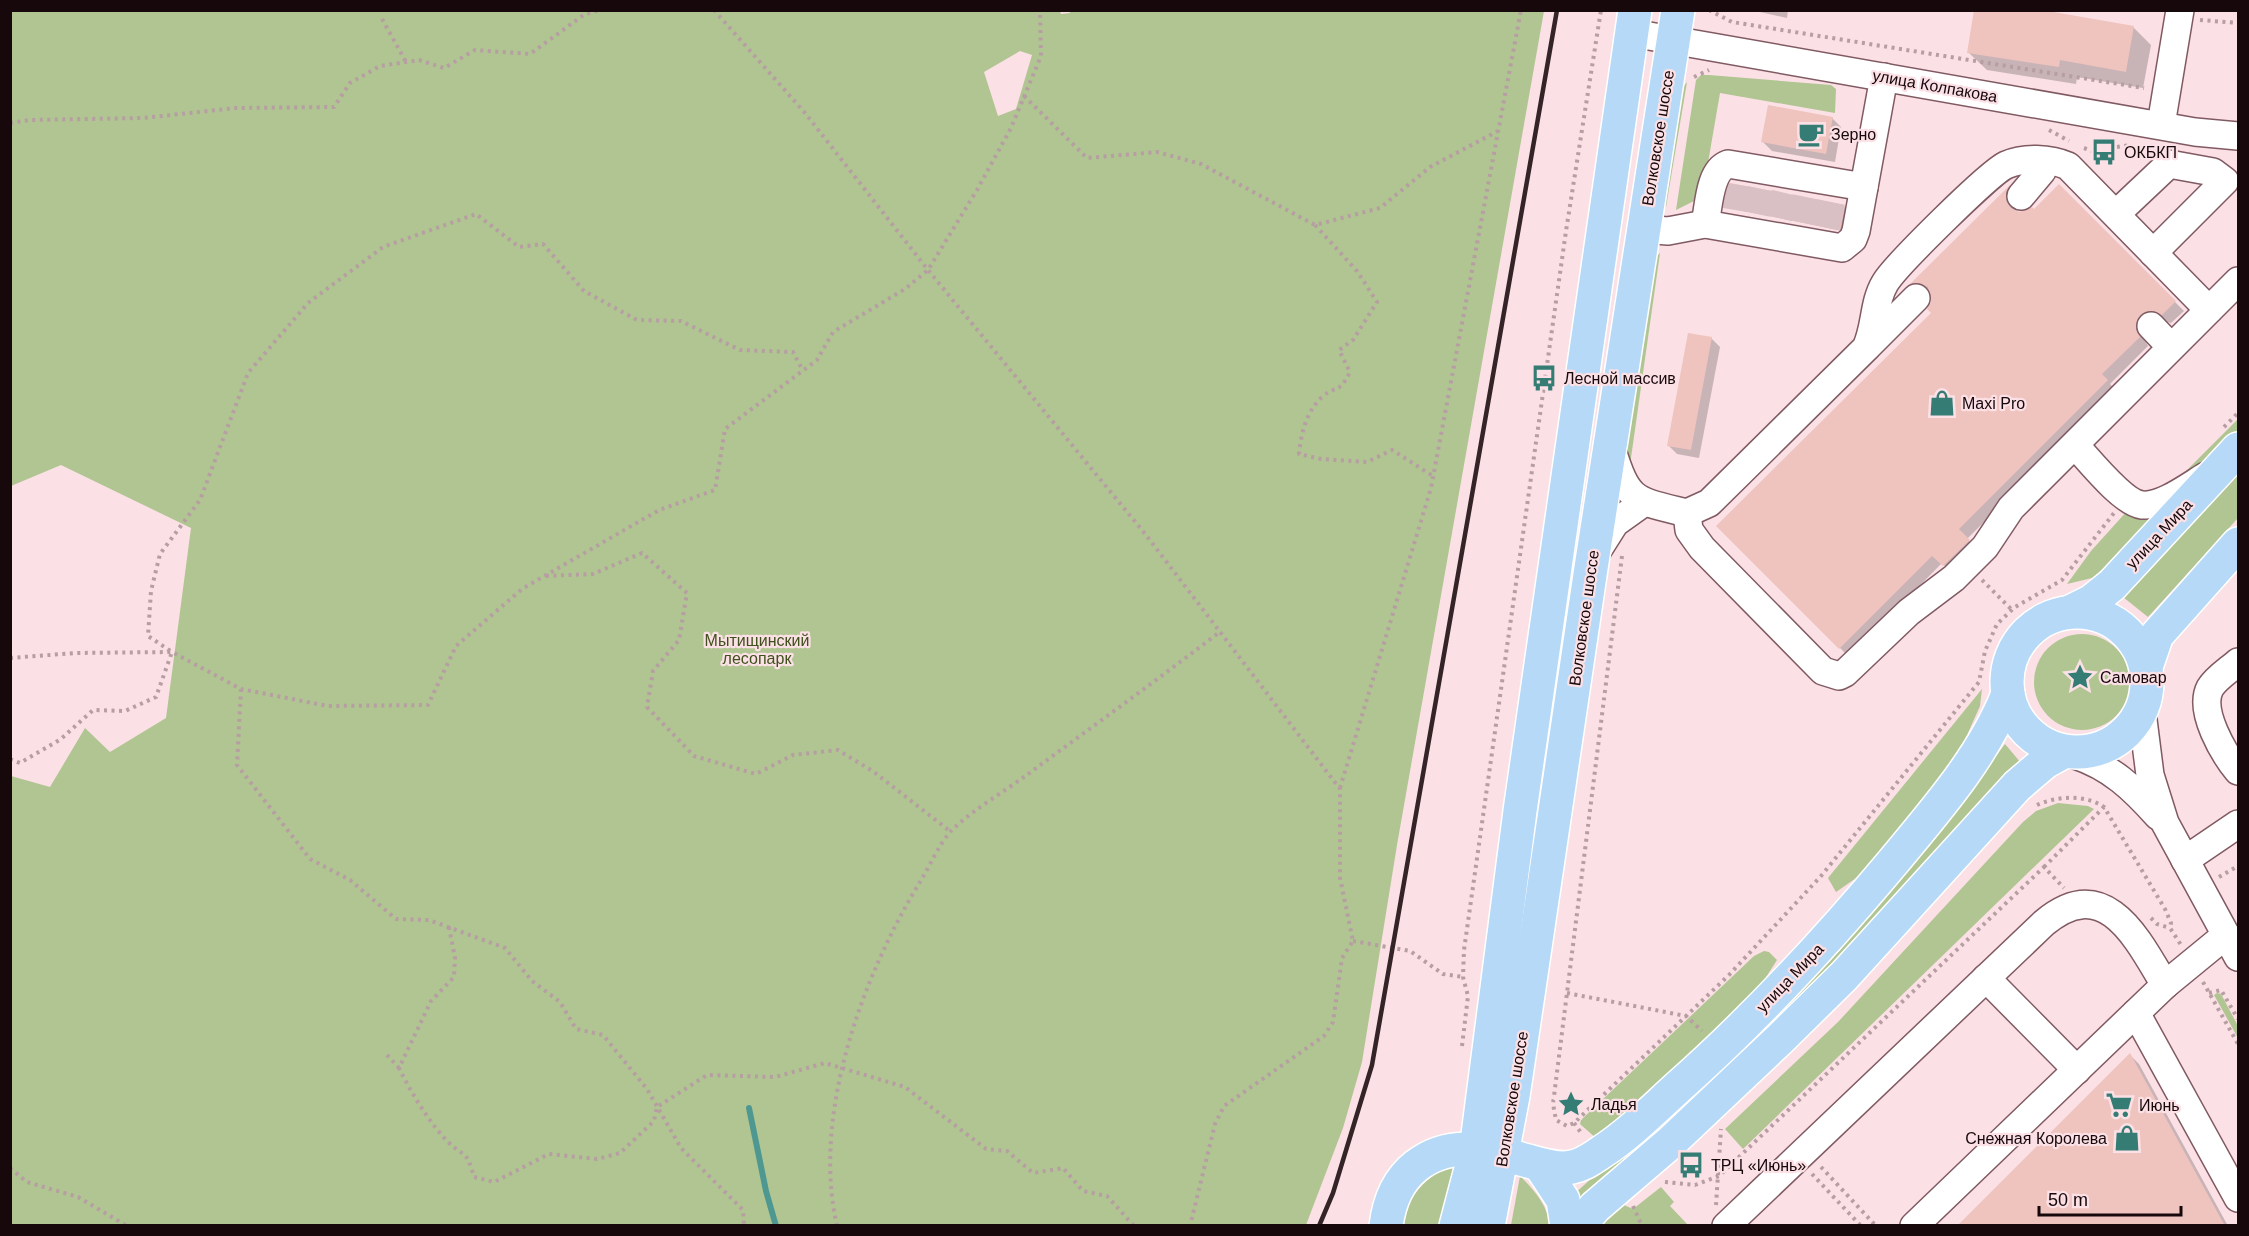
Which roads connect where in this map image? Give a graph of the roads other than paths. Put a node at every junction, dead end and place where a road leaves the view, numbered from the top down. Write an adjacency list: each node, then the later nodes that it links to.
1 (2179, 14): 5 (street)
2 (1634, 22): 3 (street, улица Колпакова); 43 (main road, Волковское шоссе)
3 (1676, 25): 4 (street, улица Колпакова); 13 (main road, Волковское шоссе)
4 (1884, 77): 5 (street, улица Колпакова); 8 (street)
5 (2161, 125): 6 (street, улица Колпакова)
6 (2238, 136)
7 (2045, 161): 9 (street); 11 (street); 20 (street)
8 (1864, 188): 10 (street); 10 (street)
9 (2021, 196)
10 (1782, 206): 12 (street); 12 (street)
11 (2116, 214): 14 (street); 14 (street)
12 (1705, 224): 13 (street)
13 (1643, 229): 22 (main road, Волковское шоссе)
14 (2153, 252): 17 (street)
15 (2238, 281): 17 (street)
16 (1916, 298): 20 (street)
17 (2209, 310): 19 (street)
18 (2151, 326): 19 (street)
19 (2171, 346): 21 (street)
20 (1866, 348): 25 (street)
21 (2075, 445): 23 (street); 25 (street)
22 (1611, 447): 24 (street); 27 (main road, Волковское шоссе)
23 (2232, 455): 28 (main road, улица Мира)
24 (1635, 507): 25 (street); 27 (street)
25 (1687, 513)
26 (2238, 544): 30 (main road)
27 (1591, 568): 43 (main road, Волковское шоссе)
28 (2073, 611): 30 (main road); 31 (main road)
29 (2238, 662): 34 (street)
30 (2146, 667): 32 (main road)
31 (2008, 694): 33 (main road); 44 (main road, улица Мира)
32 (2142, 712): 33 (main road); 35 (street)
33 (2069, 753): 35 (street); 51 (main road)
34 (2238, 771)
35 (2165, 823): 37 (street)
36 (2238, 824): 37 (street)
37 (2185, 860): 38 (street)
38 (2232, 946): 40 (street)
39 (1986, 978): 40 (street); 42 (street); 46 (street)
40 (2165, 985): 41 (street)
41 (2136, 1013): 42 (street); 45 (street)
42 (2076, 1070): 52 (street)
43 (1489, 1153): 44 (main road, улица Мира); 47 (main road, улица Мира); 48 (main road, Волковское шоссе); 49 (main road, Волковское шоссе)
44 (1540, 1165): 50 (main road)
45 (2238, 1198)
46 (1721, 1217)
47 (1386, 1226)
48 (1456, 1226)
49 (1488, 1226)
50 (1567, 1226)
51 (1579, 1226)
52 (1914, 1226)

